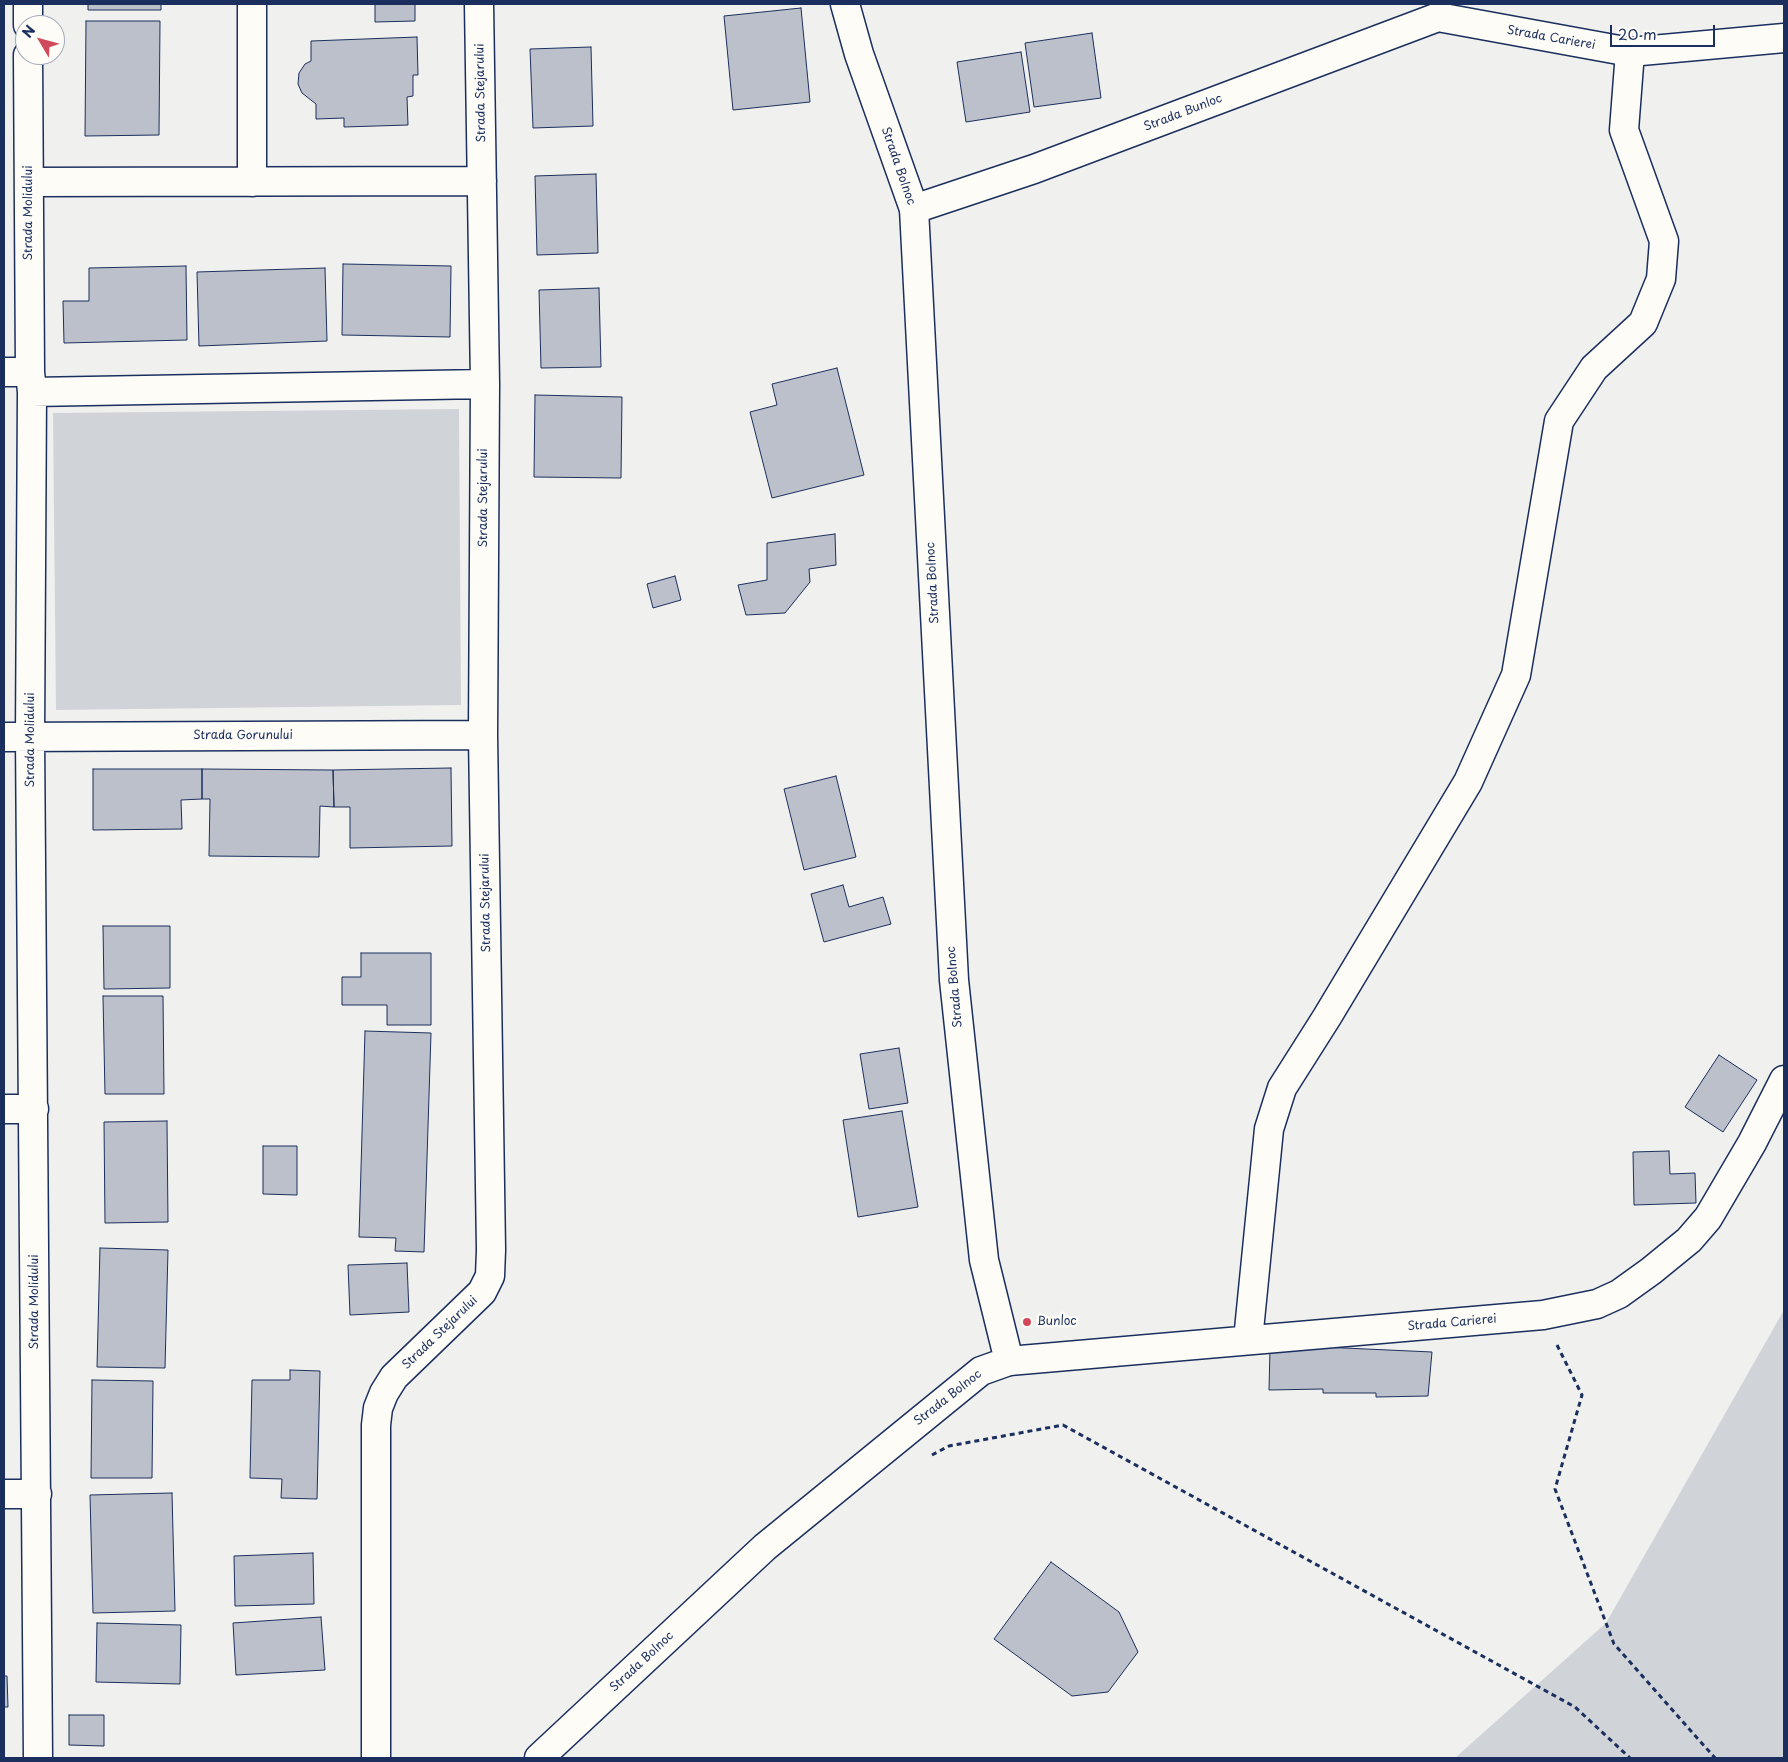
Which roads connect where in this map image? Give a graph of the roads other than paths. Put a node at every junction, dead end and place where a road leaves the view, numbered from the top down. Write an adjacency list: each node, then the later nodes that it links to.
1 (252, 4): 10 (street)
2 (479, 4): 8 (street, Strada Stejarului)
3 (845, 4): 11 (street, Strada Bolnoc)
4 (1436, 10): 6 (street, Strada Carierei); 11 (street, Strada Bunloc)
5 (1784, 38): 6 (street, Strada Carierei)
6 (1630, 52): 20 (street)
7 (28, 65): 9 (street, Strada Molidului)
8 (482, 181): 10 (street); 13 (street, Strada Stejarului)
9 (29, 182): 10 (street); 12 (street, Strada Molidului)
10 (252, 182)
11 (914, 209): 21 (street, Strada Bolnoc)
12 (22, 379): 13 (street); 16 (street, Strada Molidului)
13 (485, 384): 14 (street, Strada Stejarului)
14 (483, 735): 16 (street, Strada Gorunului); 25 (street, Strada Stejarului)
15 (4, 737): 16 (street, Strada Gorunului)
16 (30, 737): 19 (street, Strada Molidului)
17 (1784, 1080): 20 (street, Strada Carierei)
18 (4, 1109): 19 (street)
19 (34, 1109): 23 (street, Strada Molidului)
20 (1248, 1340): 21 (street, Strada Carierei)
21 (1008, 1361): 26 (street, Strada Bolnoc)
22 (4, 1494): 23 (street)
23 (36, 1494): 24 (street, Strada Molidului)
24 (38, 1758)
25 (376, 1758)
26 (540, 1758)

